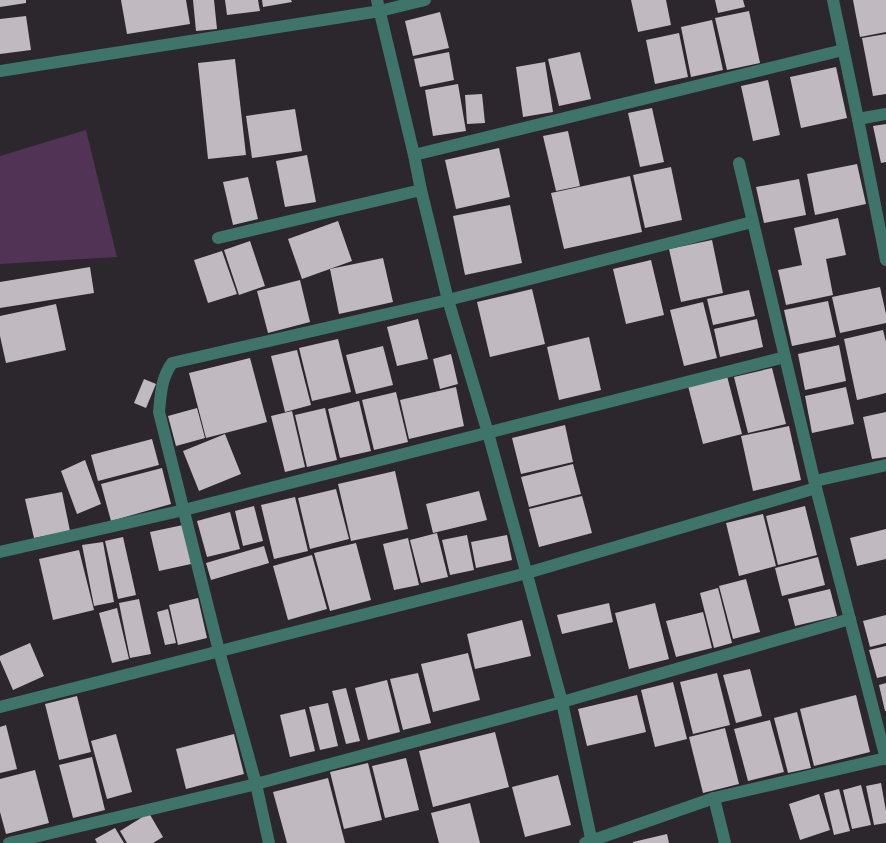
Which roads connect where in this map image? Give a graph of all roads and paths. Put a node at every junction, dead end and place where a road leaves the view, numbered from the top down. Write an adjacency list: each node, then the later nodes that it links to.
1 (425, 0): 3 (street)
2 (833, 0): 4 (street)
3 (378, 5): 5 (street); 8 (street)
4 (843, 50): 7 (street); 8 (street)
5 (0, 71)
6 (886, 114): 7 (street)
7 (858, 119): 13 (street)
8 (414, 155): 10 (street)
9 (739, 163): 11 (street)
10 (421, 190): 12 (street); 14 (street)
11 (752, 222): 14 (street); 15 (street)
12 (218, 238)
13 (886, 260)
14 (448, 300): 16 (street); 19 (street)
15 (785, 357): 16 (street); 18 (street)
16 (488, 433): 19 (street); 21 (street)
17 (886, 465): 18 (street)
18 (815, 484): 21 (street); 22 (street)
19 (184, 510): 20 (street); 23 (street)
20 (0, 552)
21 (527, 573): 23 (street); 24 (street)
22 (850, 619): 24 (street); 26 (street)
23 (220, 651): 25 (street); 27 (street)
24 (562, 702): 27 (street); 29 (street)
25 (0, 706)
26 (886, 759): 28 (street)
27 (256, 784): 30 (street); 31 (street)
28 (714, 798): 29 (street); 32 (street)
29 (589, 842)
30 (9, 843)
31 (268, 843)
32 (725, 843)

